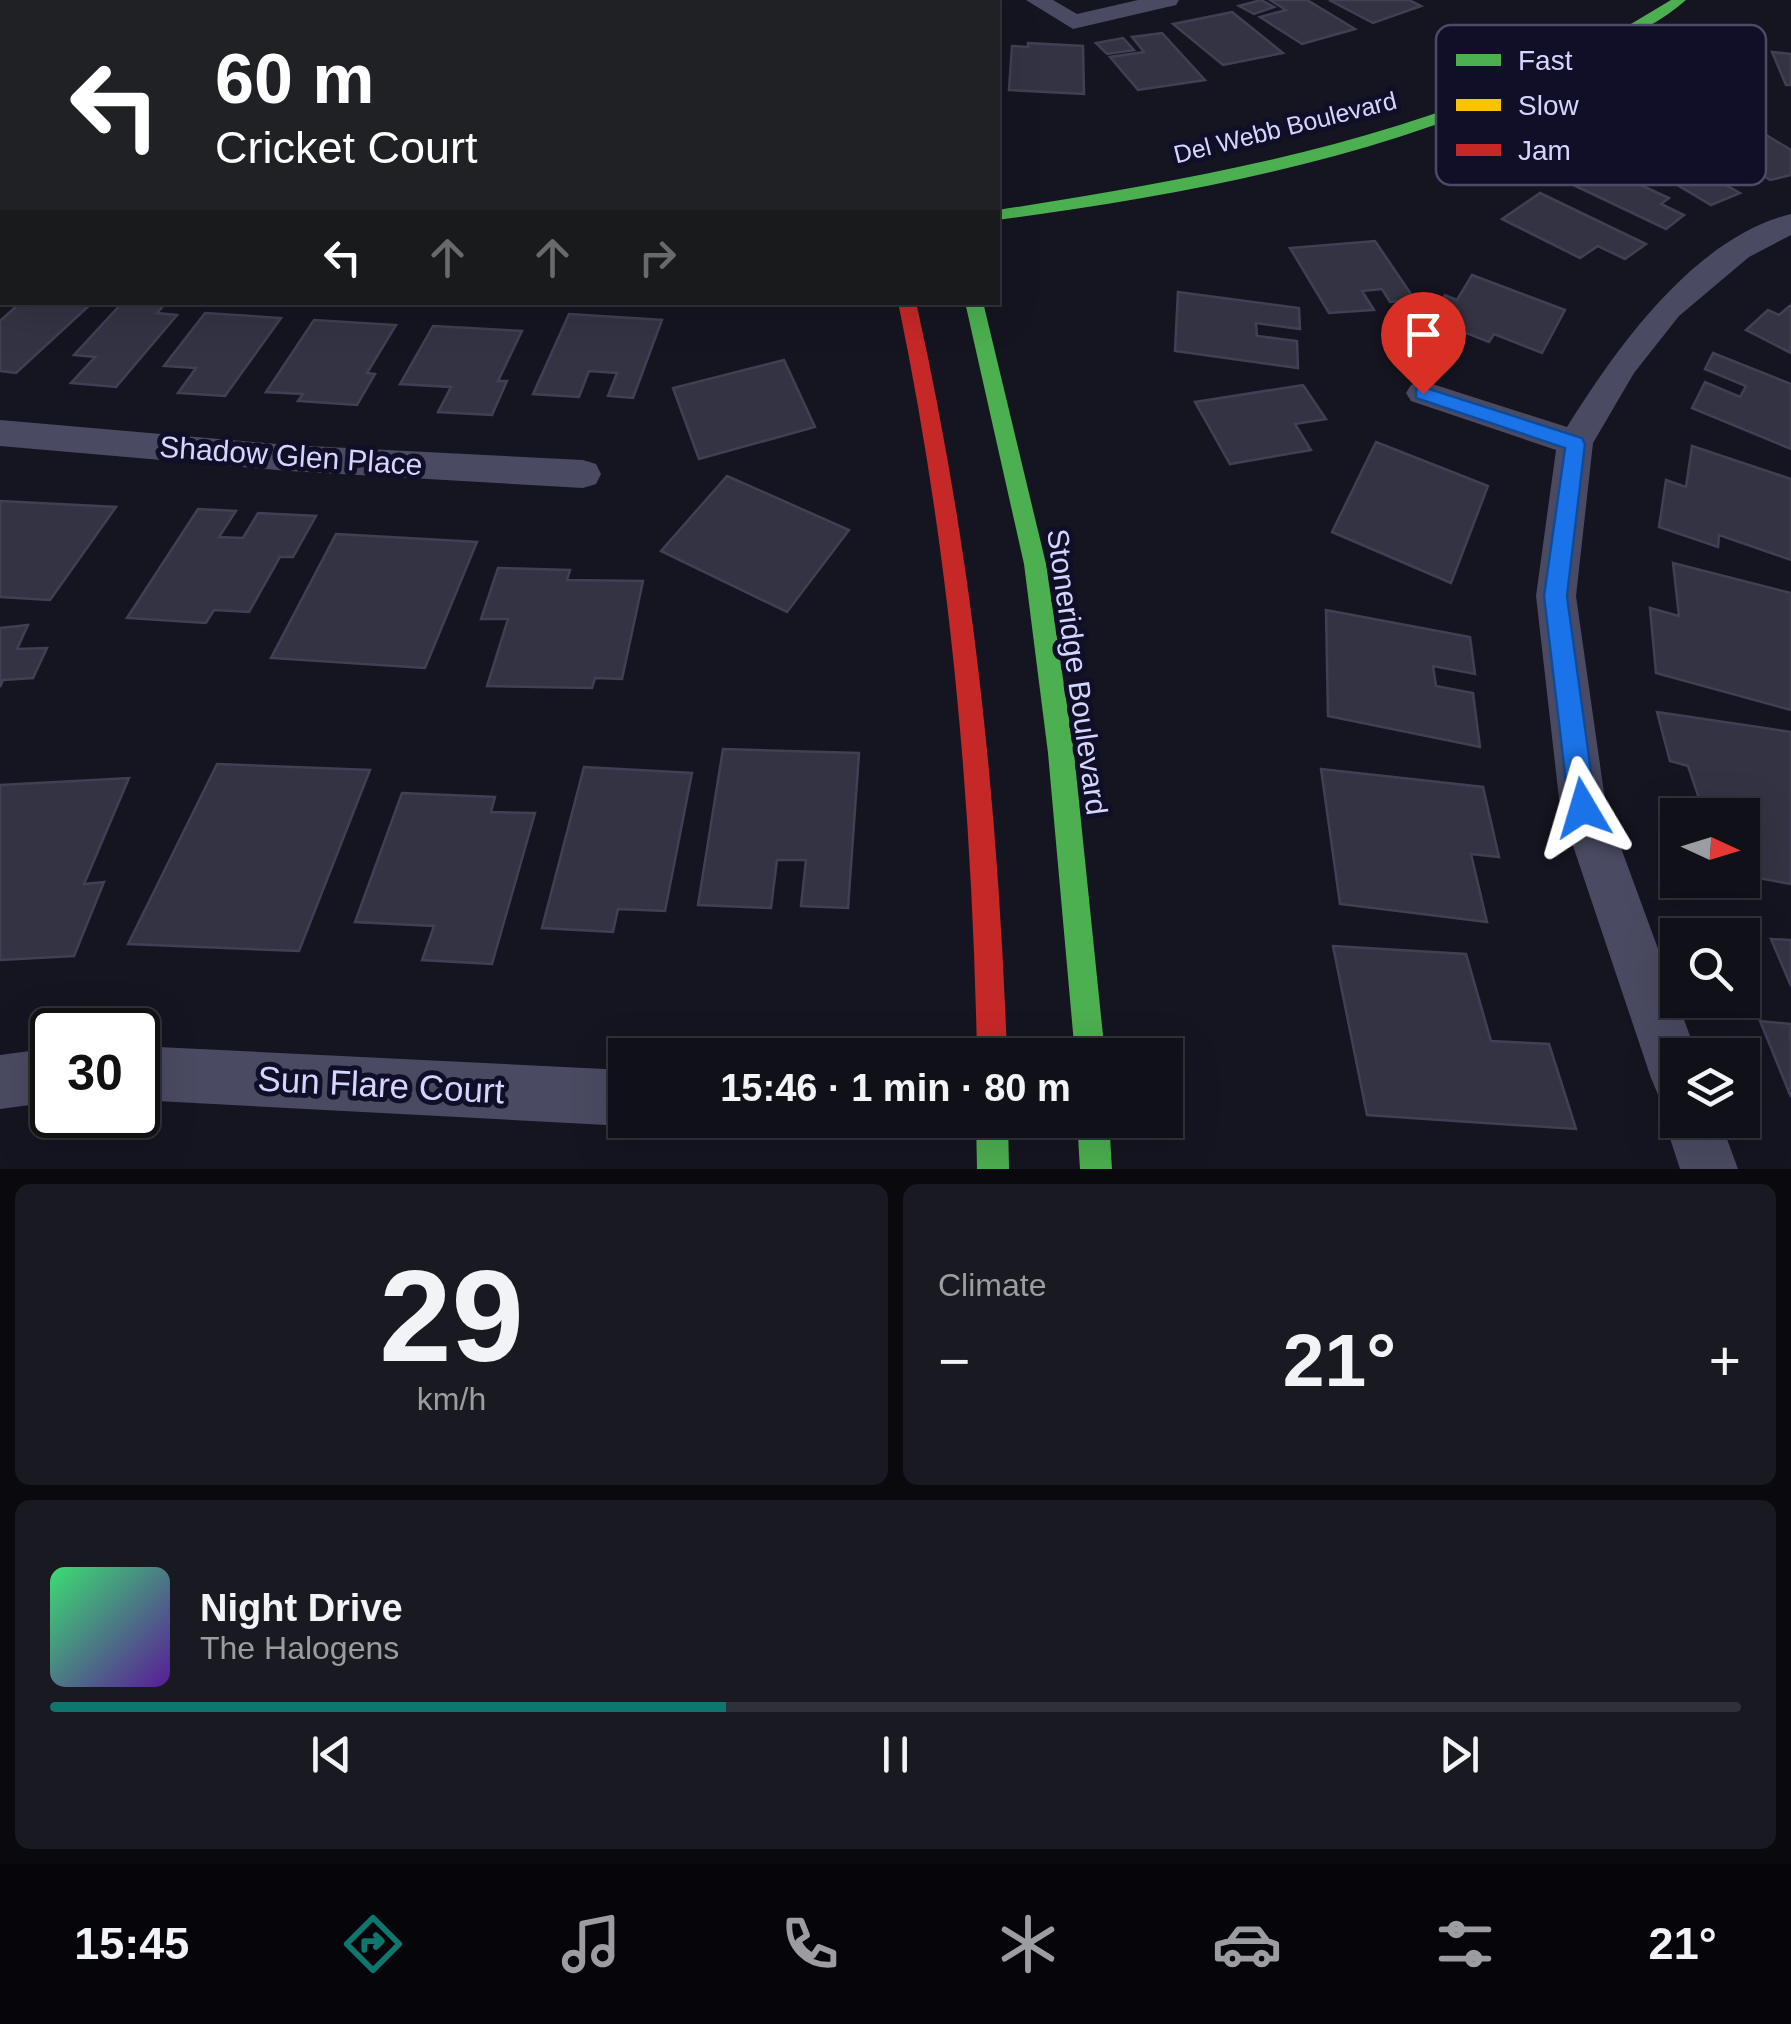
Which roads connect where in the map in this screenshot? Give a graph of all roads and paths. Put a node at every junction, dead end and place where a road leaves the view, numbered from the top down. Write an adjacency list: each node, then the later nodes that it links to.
1 (1037, 0): 2 (street)
2 (1168, 0)
3 (1680, 0): 4 (street, Del Webb Boulevard)
4 (1641, 25)
5 (1436, 115): 6 (street, Del Webb Boulevard)
6 (1000, 215)
7 (1791, 223): 12 (street)
8 (908, 305): 14 (street)
9 (975, 305): 15 (street, Stoneridge Boulevard)
10 (1423, 394): 12 (street)
11 (0, 433): 13 (street, Shadow Glen Place)
12 (1575, 444): 16 (street)
13 (583, 474)
14 (991, 1038)
15 (1088, 1038)
16 (1664, 1038)
17 (160, 1073): 20 (street, Sun Flare Court)
18 (30, 1078): 19 (street)
19 (0, 1082)
20 (608, 1097)
21 (992, 1138): 24 (street)
22 (1094, 1138): 25 (street)
23 (1698, 1138): 26 (street)
24 (993, 1169)
25 (1096, 1169)
26 (1709, 1169)

